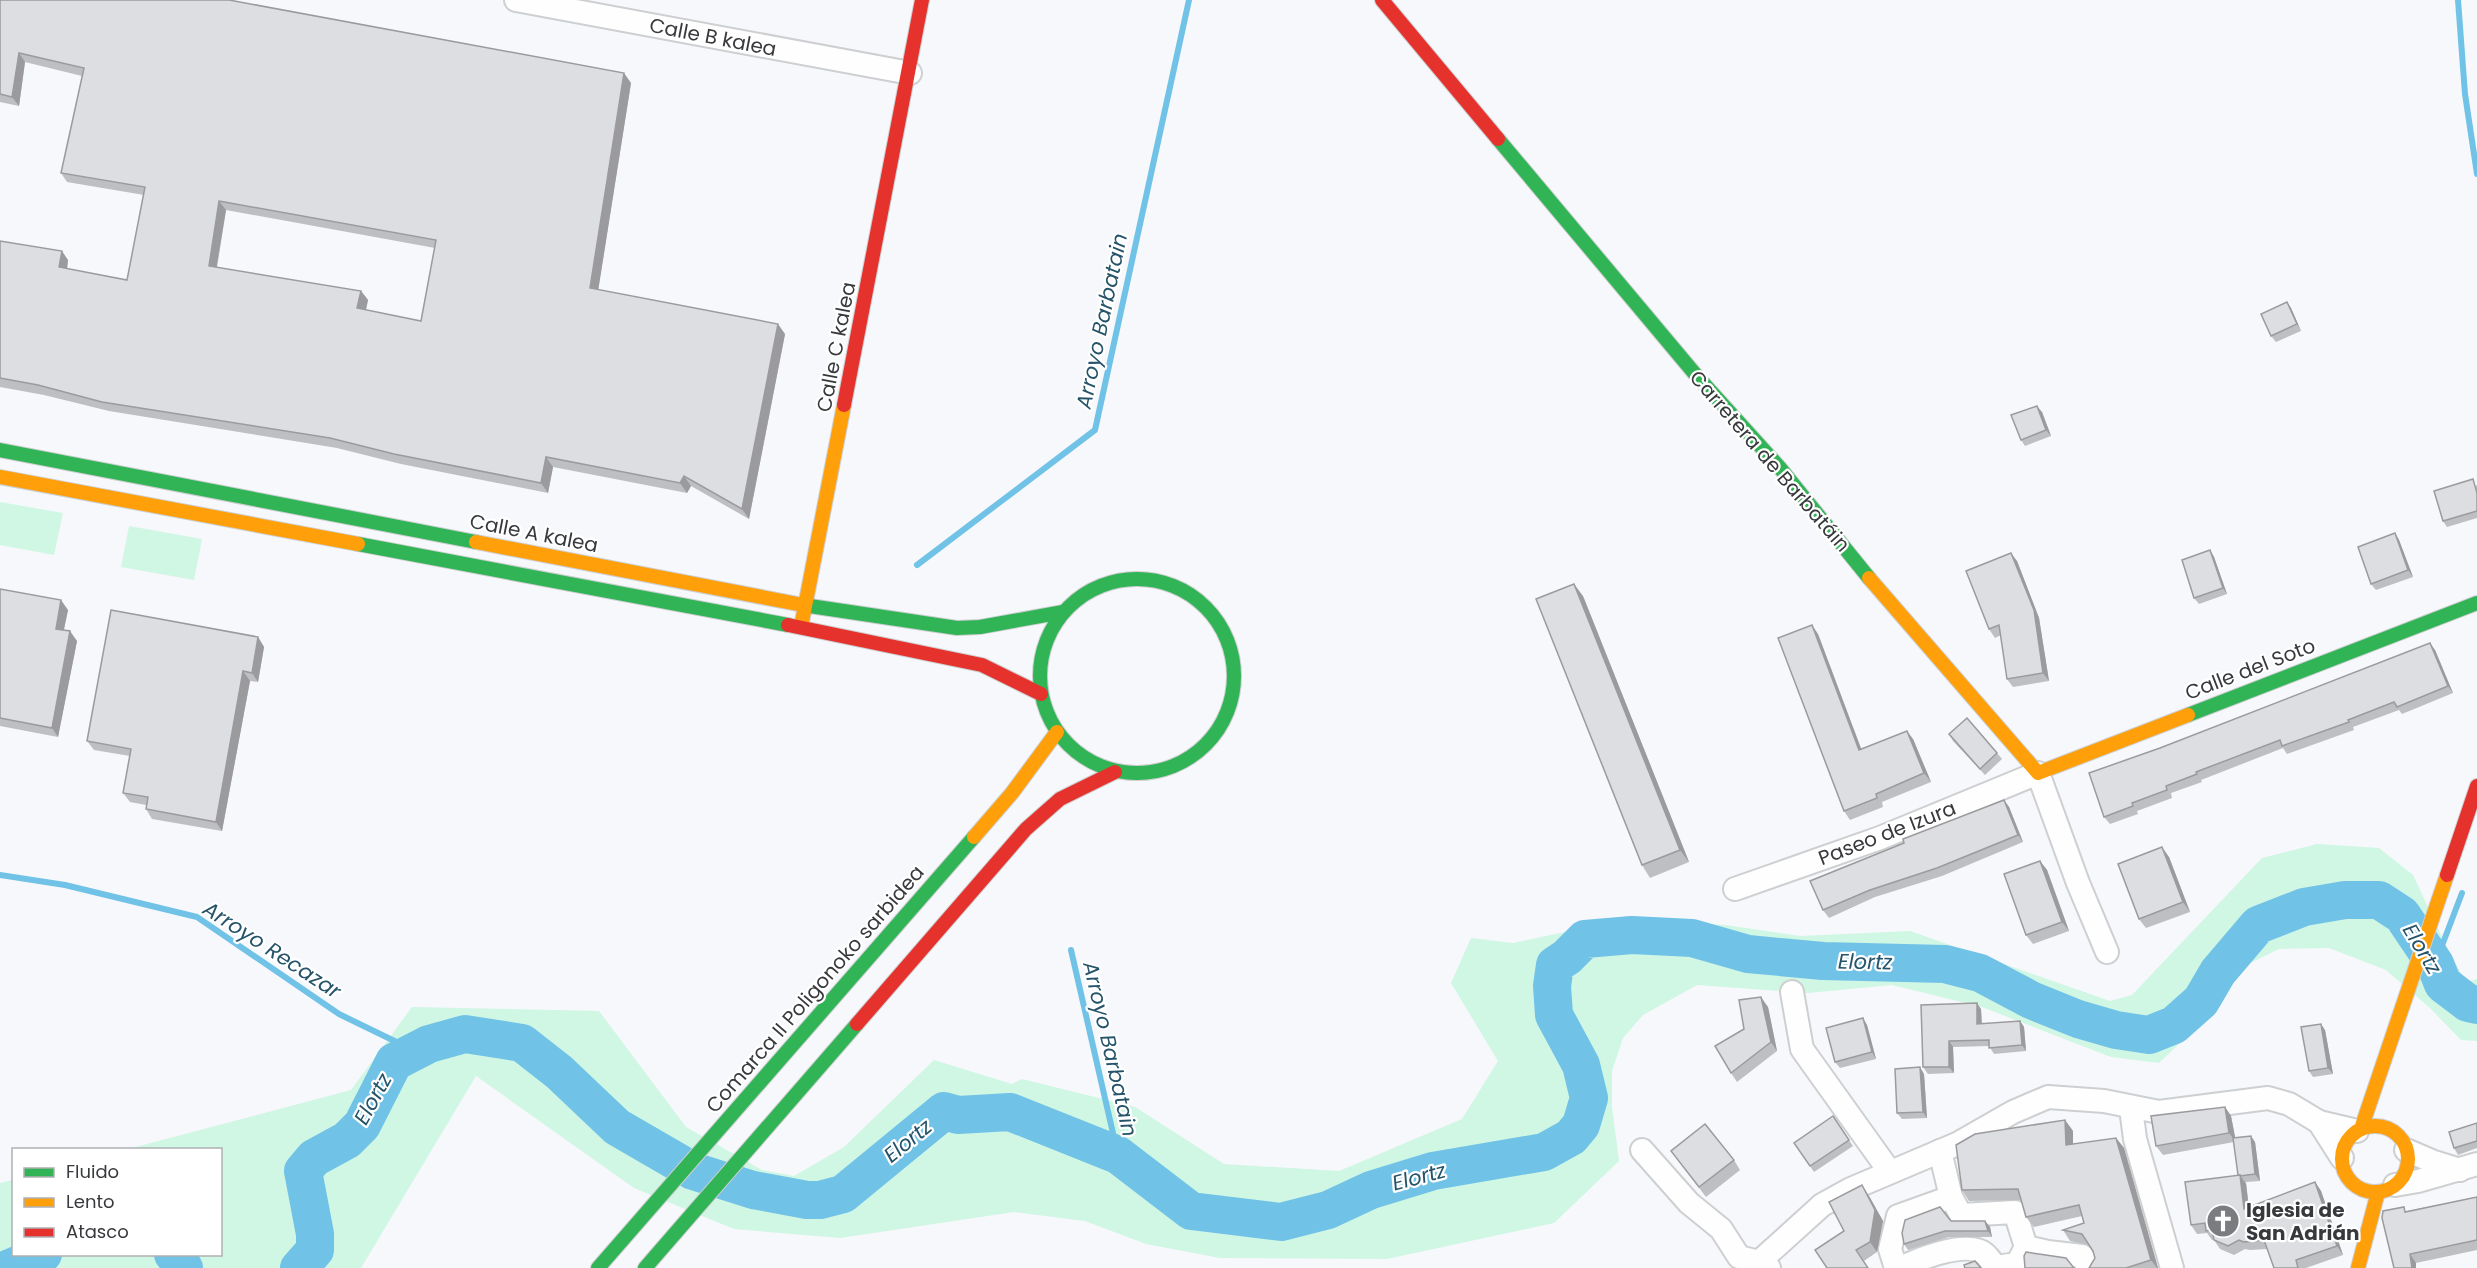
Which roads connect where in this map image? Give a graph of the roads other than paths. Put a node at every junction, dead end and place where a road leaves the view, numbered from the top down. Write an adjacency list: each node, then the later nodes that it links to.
1 (516, 0): 4 (street, Calle B kalea)
2 (922, 0): 4 (street, Calle C kalea)
3 (1382, 0): 14 (street, Carretera de Barbatáin)
4 (909, 73): 8 (street, Calle C kalea)
5 (0, 450): 8 (street, Calle A kalea)
6 (0, 477): 10 (street)
7 (2477, 603): 14 (street, Calle del Soto)
8 (804, 605): 9 (street, Calle A kalea); 10 (street, Calle C kalea)
9 (1063, 612): 11 (street); 13 (street)
10 (801, 628): 11 (street)
11 (1041, 694): 12 (street)
12 (1057, 732): 13 (street); 40 (street, Comarca II Poligonoko sarbidea)
13 (1115, 772): 41 (street)
14 (2038, 773): 16 (street, Paseo de Izura); 17 (street, Carretera de Barbatáin)
15 (2477, 786): 19 (street)
16 (1735, 889)
17 (2107, 952)
18 (1792, 992): 31 (street)
19 (2382, 1072): 20 (street); 24 (street)
20 (2384, 1100)
21 (2131, 1108): 23 (street); 28 (street); 46 (street)
22 (2387, 1115): 25 (street)
23 (2319, 1122): 24 (street); 29 (street)
24 (2359, 1130): 25 (street); 29 (street)
25 (2391, 1130): 27 (street)
26 (1642, 1150): 39 (street)
27 (2406, 1150): 30 (street); 33 (street)
28 (1940, 1151): 31 (street); 34 (street)
29 (2342, 1158): 32 (street)
30 (2468, 1167): 33 (street)
31 (1890, 1172): 39 (street)
32 (2351, 1182): 33 (street); 35 (street)
33 (2386, 1189): 38 (street)
34 (1951, 1197): 37 (street); 42 (street)
35 (2355, 1202)
36 (2358, 1220): 38 (street)
37 (2026, 1247): 44 (street); 45 (street)
38 (2362, 1248): 47 (street)
39 (1764, 1265)
40 (598, 1268)
41 (645, 1268)
42 (1896, 1268)
43 (1901, 1268): 44 (street)
44 (1996, 1268)
45 (2089, 1268)
46 (2172, 1268)
47 (2358, 1268)

